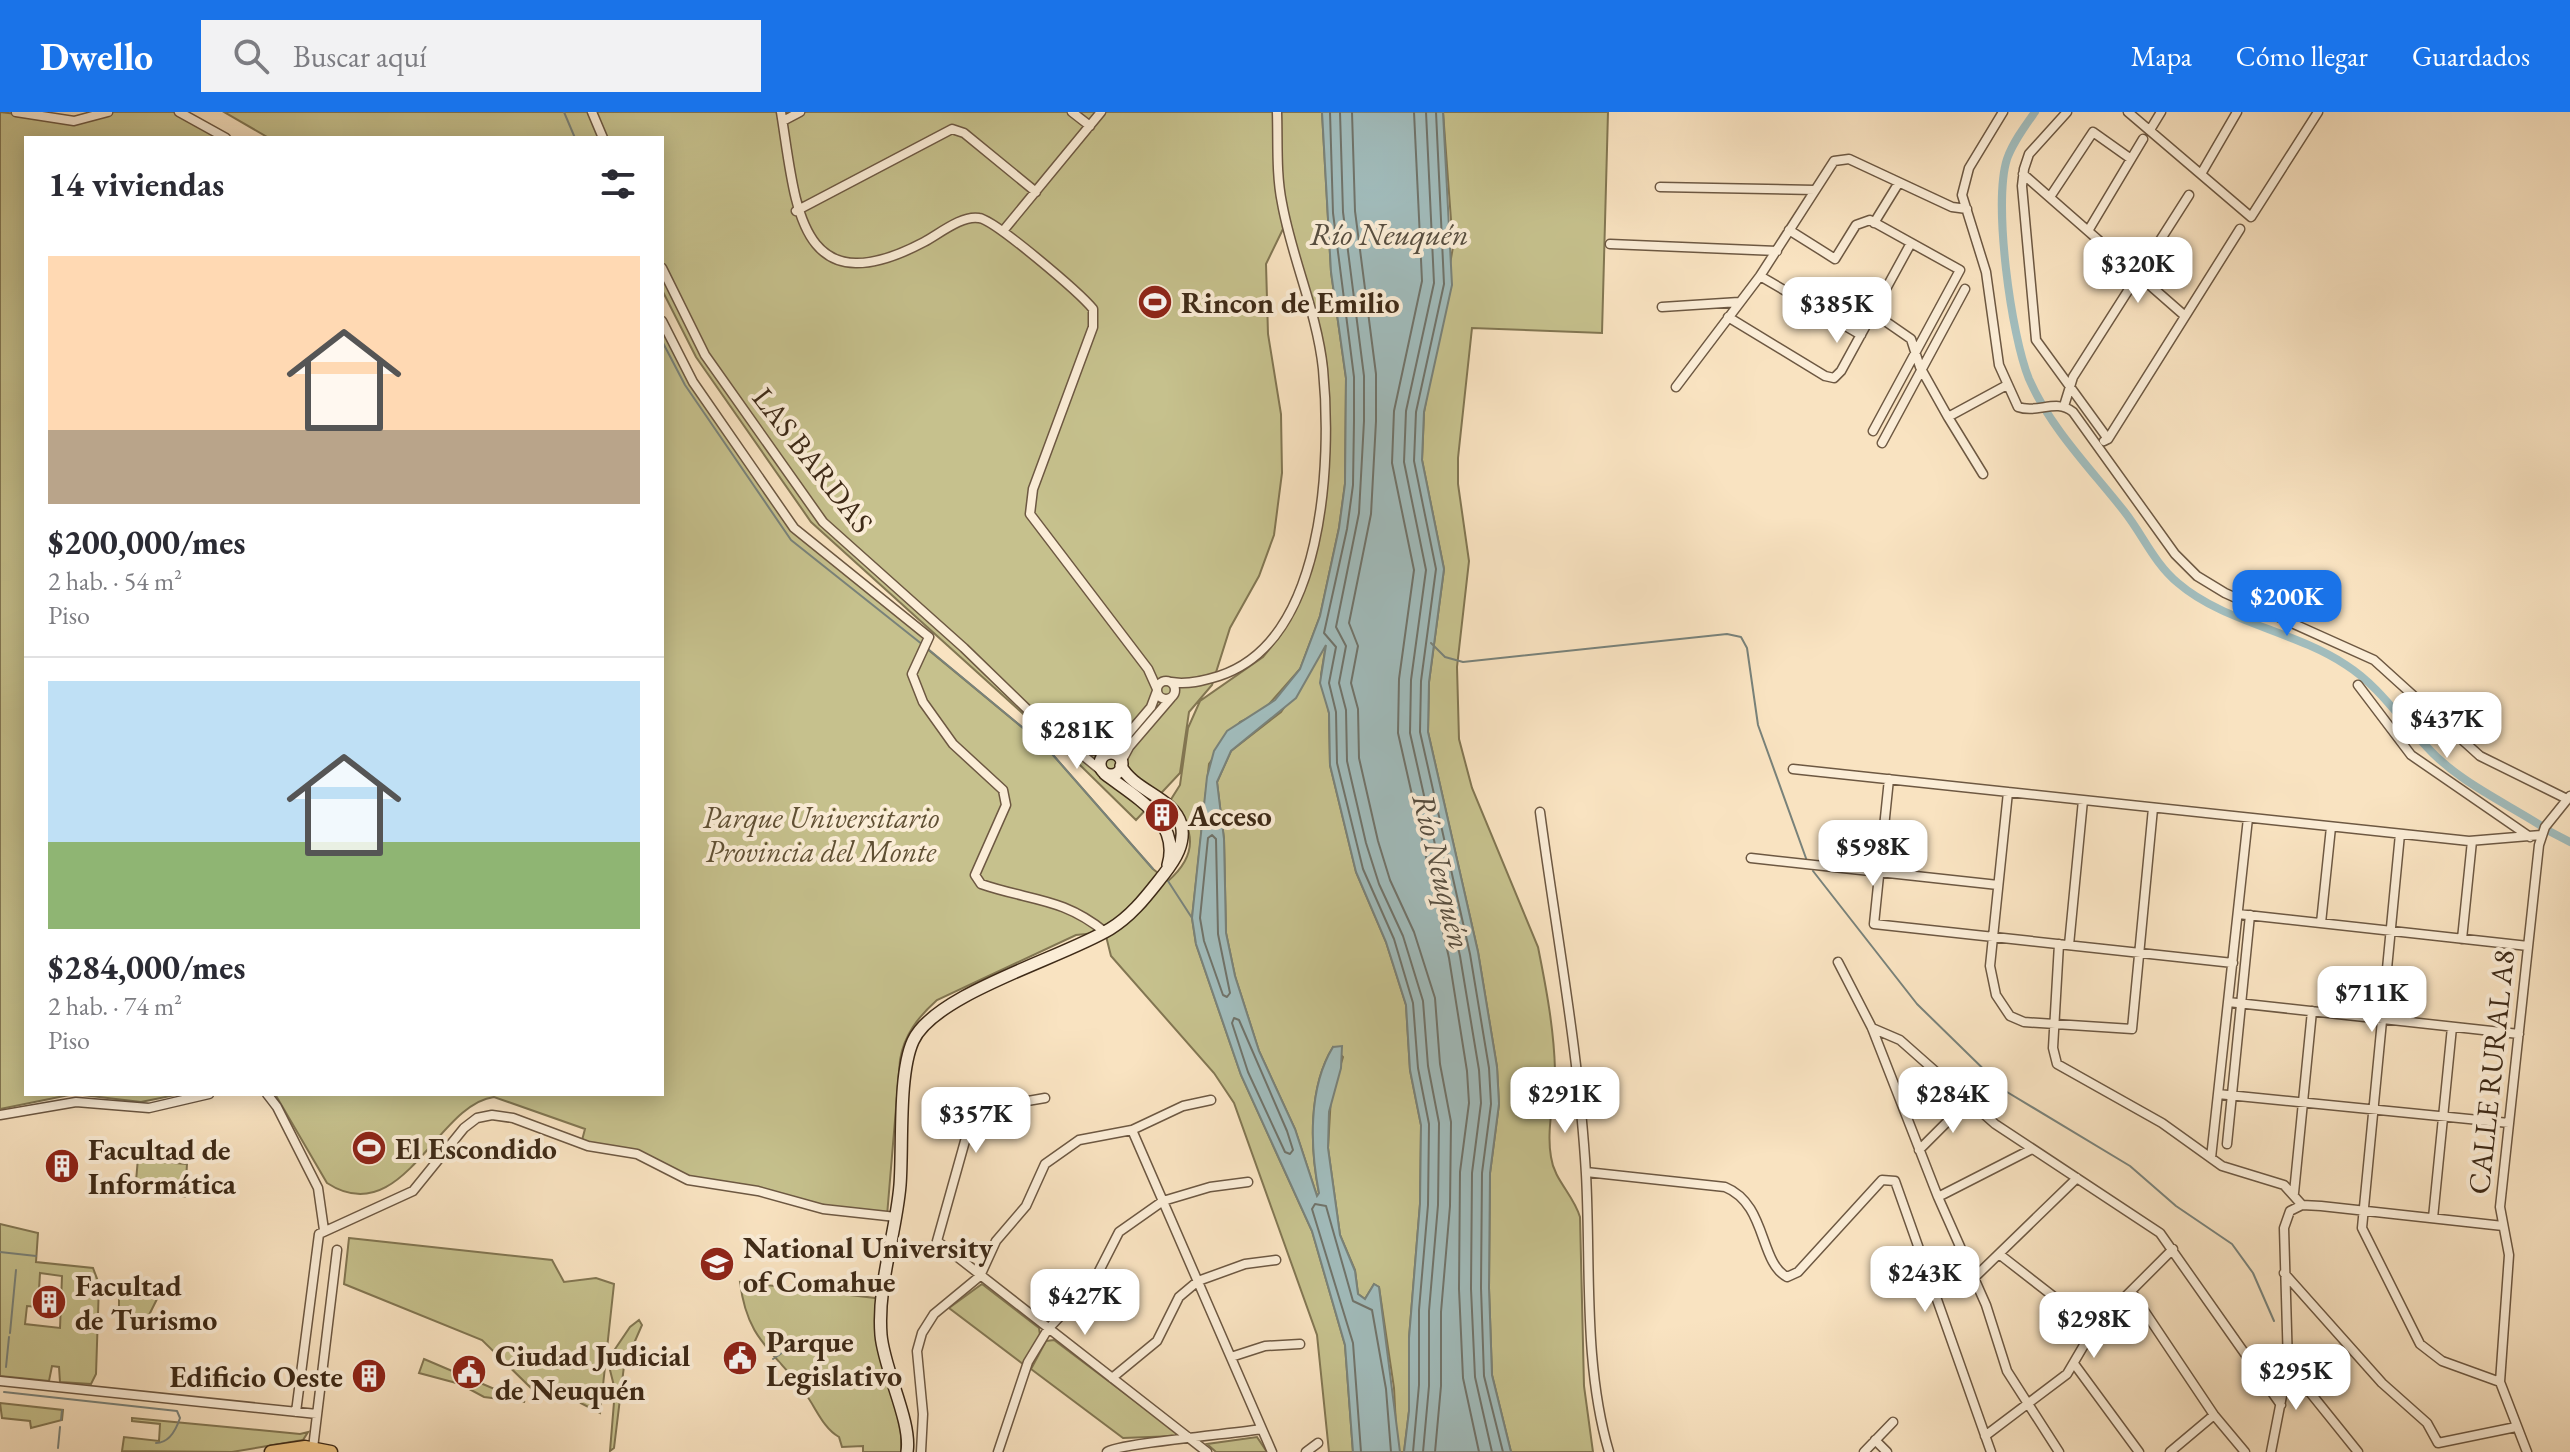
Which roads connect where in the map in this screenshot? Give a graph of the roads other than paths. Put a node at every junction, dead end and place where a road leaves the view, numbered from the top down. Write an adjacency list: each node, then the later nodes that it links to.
1 (16, 112): 2 (street)
2 (108, 112)
3 (179, 112): 18 (street)
4 (592, 112): 19 (street)
5 (800, 112): 15 (street)
6 (1072, 112): 16 (street)
7 (1101, 112): 16 (street)
8 (1277, 112): 64 (street)
9 (2003, 112): 30 (street)
10 (2067, 112): 22 (street)
11 (2128, 112): 17 (street)
12 (2161, 112): 17 (street)
13 (2237, 112): 23 (street)
14 (2318, 112): 23 (street)
15 (782, 117): 31 (street)
16 (1090, 126): 27 (street)
17 (2150, 130): 23 (street)
18 (222, 136)
19 (602, 136)
20 (2143, 139): 21 (street)
21 (2131, 159): 29 (street); 36 (street)
22 (2023, 174): 29 (street); 55 (street)
23 (2201, 174)
24 (1898, 184): 26 (street); 30 (street); 32 (street)
25 (1660, 187): 26 (street)
26 (1815, 190): 34 (street)
27 (1036, 192): 31 (street); 35 (street)
28 (2189, 195): 41 (street)
29 (2050, 197): 36 (street)
30 (1967, 209): 53 (street)
31 (796, 211): 35 (street)
32 (1874, 223): 34 (street); 37 (street)
33 (2240, 229): 47 (street)
34 (1789, 230): 39 (street)
35 (1003, 231): 63 (street)
36 (2088, 231): 41 (street)
37 (1911, 243): 46 (street); 51 (street)
38 (1610, 244): 39 (street)
39 (1777, 251): 42 (street)
40 (664, 272): 69 (street, LAS BARDAS)
41 (2138, 275): 47 (street); 55 (street)
42 (1760, 276): 44 (street); 50 (street)
43 (1965, 289): 52 (street)
44 (1739, 302): 45 (street); 48 (street)
45 (1662, 307)
46 (1872, 312): 50 (street); 51 (street)
47 (2185, 316): 59 (street)
48 (1728, 317): 50 (street); 54 (street)
49 (664, 325): 94 (street)
50 (1861, 335)
51 (1916, 352): 52 (street); 58 (street)
52 (1922, 372): 57 (street); 60 (street)
53 (2007, 385): 56 (street); 57 (street)
54 (1676, 387)
55 (2068, 387): 56 (street); 59 (street)
56 (2064, 406): 61 (street)
57 (1948, 417): 62 (street)
58 (1873, 431)
59 (2108, 439): 61 (street)
60 (1882, 443)
61 (2096, 444): 76 (street)
62 (1983, 474)
63 (1148, 669): 65 (street); 67 (street)
64 (1201, 681): 65 (street); 68 (street)
65 (1169, 682): 67 (street); 68 (street)
66 (2358, 685): 84 (street)
67 (1157, 690): 68 (street); 70 (street)
68 (1173, 696): 71 (street)
69 (1074, 745): 70 (street, LAS BARDAS); 73 (street, LAS BARDAS)
70 (1109, 754): 71 (street, LAS BARDAS); 73 (street)
71 (1121, 764): 73 (street); 88 (street, LAS BARDAS)
72 (1793, 769): 74 (street)
73 (1104, 773): 88 (street)
74 (1889, 779): 75 (street); 87 (street)
75 (2008, 792): 77 (street); 89 (street)
76 (2569, 797): 83 (street, CALLE RURAL A8)
77 (2083, 800): 78 (street); 98 (street)
78 (2153, 808): 80 (street); 100 (street)
79 (1540, 812): 128 (street)
80 (2248, 818): 81 (street); 90 (street)
81 (2331, 827): 82 (street); 92 (street)
82 (2400, 834): 85 (street); 93 (street)
83 (2541, 835): 84 (street); 99 (street, CALLE RURAL A8)
84 (2530, 837): 85 (street)
85 (2472, 841): 96 (street)
86 (1751, 858): 87 (street)
87 (1879, 872): 89 (street); 95 (street)
88 (1162, 876): 94 (street, LAS BARDAS)
89 (1998, 885): 95 (street)
90 (2238, 914): 91 (street); 102 (street)
91 (2250, 915): 92 (street); 104 (street)
92 (2321, 923): 93 (street)
93 (2390, 931): 96 (street); 106 (street)
94 (1105, 932): 136 (street, LAS BARDAS)
95 (1993, 937): 97 (street); 107 (street)
96 (2462, 939): 99 (street)
97 (2059, 944): 98 (street); 107 (street)
98 (2069, 945): 100 (street)
99 (2528, 946): 110 (street, CALLE RURAL A8)
100 (2137, 952): 102 (street); 107 (street)
101 (1838, 962): 109 (street)
102 (2233, 963): 103 (street)
103 (2228, 1002): 104 (street); 111 (street)
104 (2241, 1004): 105 (street); 112 (street)
105 (2312, 1011): 106 (street); 118 (street)
106 (2381, 1019): 108 (street); 119 (street)
107 (2055, 1023): 127 (street)
108 (2452, 1027): 110 (street); 121 (street)
109 (1872, 1028): 117 (street); 126 (street)
110 (2519, 1034): 122 (street, CALLE RURAL A8)
111 (2218, 1094): 112 (street); 127 (street)
112 (2232, 1095): 118 (street); 124 (street)
113 (200, 1096): 120 (street)
114 (269, 1096): 139 (street)
115 (1045, 1098): 145 (street)
116 (1211, 1100): 123 (street)
117 (1967, 1102): 125 (street); 126 (street)
118 (2303, 1102): 119 (street); 131 (street)
119 (2372, 1109): 121 (street); 135 (street)
120 (0, 1115)
121 (2444, 1116): 122 (street); 137 (street)
122 (2509, 1123): 138 (street, CALLE RURAL A8)
123 (1132, 1130): 133 (street); 145 (street)
124 (2227, 1144)
125 (2032, 1149): 129 (street); 132 (street)
126 (1919, 1150): 132 (street)
127 (2211, 1158): 131 (street)
128 (1586, 1172): 166 (street); 184 (street)
129 (2077, 1178): 140 (street); 142 (street)
130 (1248, 1182): 133 (street)
131 (2294, 1193): 134 (street)
132 (1938, 1197): 146 (street)
133 (1163, 1201): 147 (street); 150 (street)
134 (2302, 1205): 135 (street); 144 (street)
135 (2362, 1210): 137 (street); 157 (street)
136 (896, 1217): 139 (street); 176 (street, LAS BARDAS)
137 (2433, 1218): 138 (street)
138 (2503, 1226): 157 (street, CALLE RURAL A8)
139 (324, 1230): 160 (street)
140 (2173, 1249): 148 (street); 158 (street)
141 (337, 1250): 161 (street)
142 (1999, 1254): 146 (street); 149 (street)
143 (1276, 1260): 147 (street)
144 (2284, 1273): 154 (street); 171 (street)
145 (980, 1276): 150 (street); 177 (street)
146 (1974, 1278): 159 (street)
147 (1198, 1281): 152 (street); 155 (street)
148 (2131, 1291): 149 (street); 162 (street)
149 (2094, 1328): 153 (street)
150 (1048, 1329): 155 (street); 178 (street)
151 (1300, 1344): 152 (street)
152 (1231, 1357): 165 (street)
153 (2075, 1365): 159 (street); 189 (street)
154 (2288, 1365): 158 (street); 193 (street)
155 (1112, 1378): 167 (street)
156 (0, 1381): 160 (street)
157 (2500, 1382): 164 (street, CALLE RURAL A8)
158 (2281, 1405): 192 (street)
159 (2027, 1406): 166 (street); 188 (street)
160 (296, 1412): 161 (street)
161 (317, 1414): 172 (street)
162 (2214, 1415): 190 (street); 191 (street)
163 (1893, 1422): 168 (street)
164 (2516, 1427): 171 (street); 194 (street, CALLE RURAL A8)
165 (1262, 1429): 167 (street); 182 (street)
166 (1985, 1436): 187 (street)
167 (1192, 1440): 170 (street); 181 (street)
168 (1875, 1440): 185 (street); 186 (street)
169 (1318, 1443): 183 (street)
170 (1125, 1445): 179 (street); 180 (street)
171 (2439, 1447)
172 (313, 1448): 173 (main road); 175 (main road)
173 (288, 1451): 174 (main road)
174 (271, 1452)
175 (331, 1452)
176 (907, 1452)
177 (921, 1452)
178 (998, 1452)
179 (1107, 1452)
180 (1135, 1452)
181 (1207, 1452)
182 (1272, 1452)
183 (1306, 1452)
184 (1609, 1452)
185 (1864, 1452)
186 (1887, 1452)
187 (1991, 1452)
188 (2059, 1452)
189 (2139, 1452)
190 (2170, 1452)
191 (2245, 1452)
192 (2271, 1452)
193 (2358, 1452)
194 (2527, 1452)

